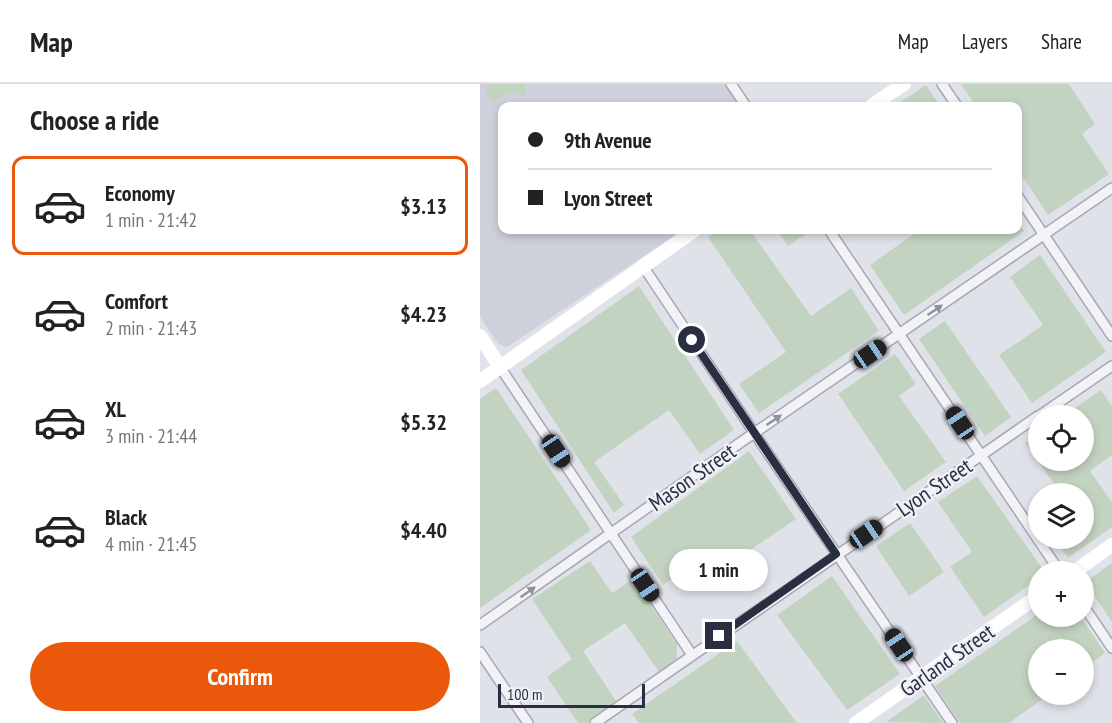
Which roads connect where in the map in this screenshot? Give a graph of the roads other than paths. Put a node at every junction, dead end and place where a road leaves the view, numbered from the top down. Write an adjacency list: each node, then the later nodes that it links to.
1 (731, 84): 4 (street)
2 (904, 84): 5 (street)
3 (942, 84): 6 (street)
4 (743, 102)
5 (877, 102)
6 (954, 102)
7 (1112, 188): 11 (street, Mason Street)
8 (1022, 202): 11 (street)
9 (689, 234): 12 (street)
10 (832, 234): 13 (street)
11 (1044, 235): 13 (street, Mason Street, one-way to 11); 15 (street)
12 (643, 266): 17 (street); 21 (street)
13 (899, 334): 21 (street, Mason Street, one-way to 13); 22 (street)
14 (480, 336): 17 (street)
15 (1112, 336)
16 (1112, 366): 19 (street, Lyon Street)
17 (500, 367): 18 (street); 23 (street)
18 (480, 381)
19 (1055, 405)
20 (1028, 423): 22 (street, Lyon Street)
21 (754, 434): 23 (street, Mason Street); 25 (street)
22 (981, 455): 25 (street, Lyon Street); 26 (street)
23 (611, 534): 30 (street, Mason Street, one-way to 23); 33 (street)
24 (1112, 545): 27 (street)
25 (836, 554): 33 (street, Lyon Street); 34 (street)
26 (1053, 561)
27 (1089, 561)
28 (1028, 603): 34 (street, Garland Street)
29 (1094, 621): 31 (street)
30 (480, 625)
31 (1112, 648)
32 (480, 652): 35 (street)
33 (692, 655): 36 (street, Lyon Street)
34 (921, 678): 37 (street, Garland Street); 38 (street)
35 (528, 723)
36 (595, 723)
37 (856, 723)
38 (952, 723)

